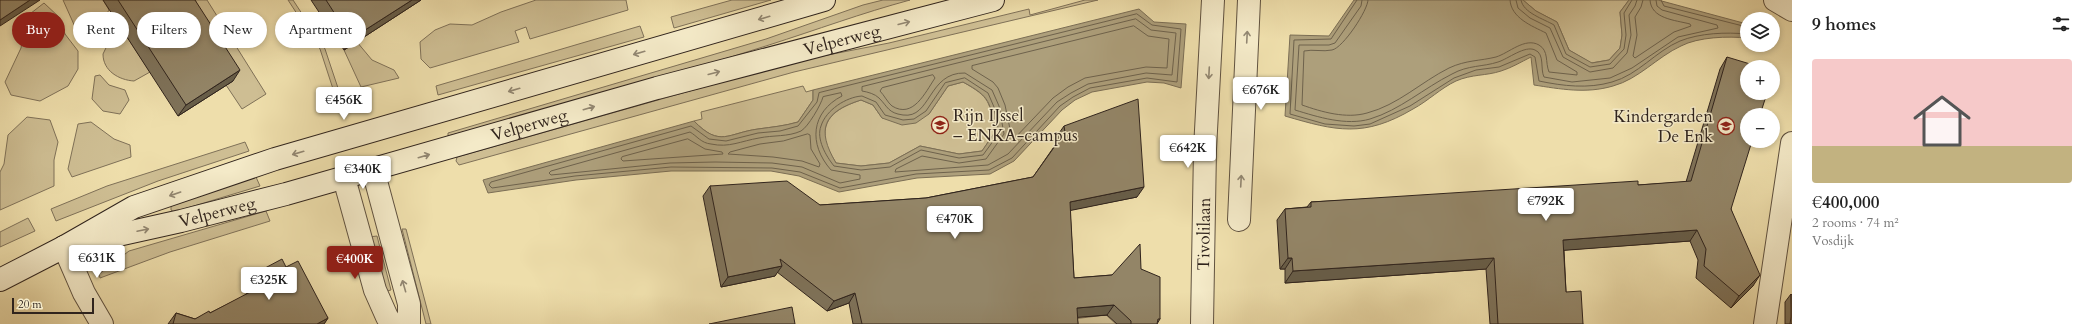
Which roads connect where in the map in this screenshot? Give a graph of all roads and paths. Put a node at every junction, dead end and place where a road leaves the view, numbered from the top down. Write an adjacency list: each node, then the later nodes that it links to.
1 (824, 0): 11 (main road, Velperweg, one-way to 11)
2 (993, 0): 8 (main road, Velperweg, one-way to 2)
3 (1213, 0): 16 (main road, Tivolilaan, one-way to 16)
4 (1249, 0): 10 (main road, one-way to 4)
5 (1775, 0): 6 (main road)
6 (1792, 10)
7 (1792, 143): 17 (main road)
8 (373, 170): 9 (main road, Velperweg); 15 (main road, one-way to 8)
9 (344, 178): 11 (main road, Velperweg, one-way to 9); 14 (main road)
10 (1239, 220)
11 (64, 247): 12 (main road, Velperweg); 13 (main road)
12 (0, 280)
13 (102, 324)
14 (392, 324)
15 (409, 324)
16 (1202, 324)
17 (1765, 324)

